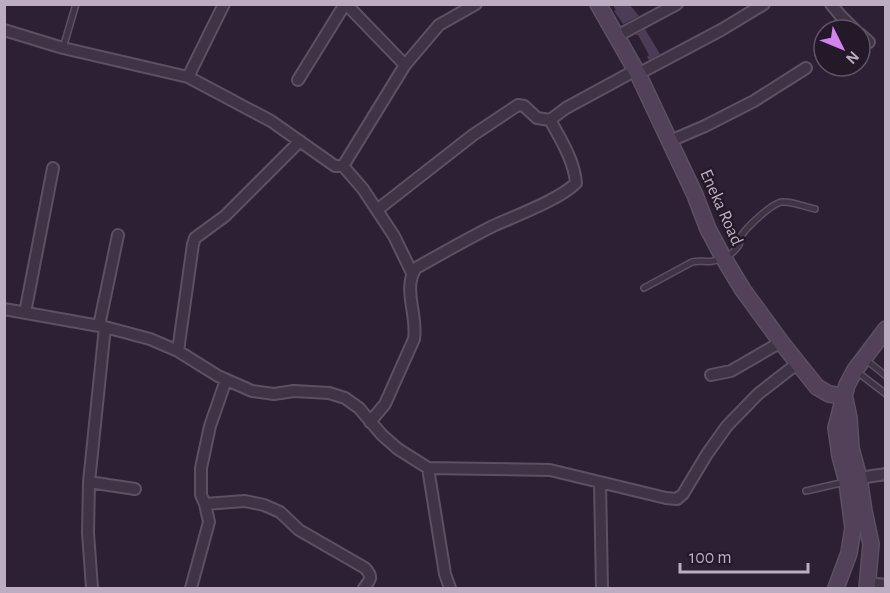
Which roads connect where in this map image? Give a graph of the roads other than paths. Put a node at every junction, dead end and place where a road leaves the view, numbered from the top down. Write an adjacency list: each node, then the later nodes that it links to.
1 (76, 4): 12 (lane)
2 (224, 4): 16 (street)
3 (346, 4): 13 (street); 17 (street)
4 (476, 4): 13 (street)
5 (598, 4): 11 (main road, Eneka Road)
6 (677, 4): 11 (street)
7 (764, 4): 15 (street)
8 (831, 4): 9 (street)
9 (843, 18)
10 (4, 30): 12 (street)
11 (617, 36): 15 (main road, Eneka Road)
12 (63, 48): 16 (street)
13 (405, 65): 21 (street)
14 (806, 68): 20 (street)
15 (637, 72): 18 (street); 20 (main road, Eneka Road)
16 (188, 77): 19 (street)
17 (298, 80)
18 (550, 120): 24 (street); 27 (street)
19 (300, 141): 21 (street); 34 (street)
20 (670, 141): 26 (main road, Eneka Road)
21 (344, 166): 24 (street)
22 (53, 168): 30 (street)
23 (815, 209): 26 (lane)
24 (377, 210): 27 (street)
25 (118, 235): 31 (street)
26 (723, 259): 28 (lane); 33 (main road, Eneka Road)
27 (412, 273): 42 (street)
28 (644, 288)
29 (4, 309): 30 (street)
30 (25, 313): 31 (street)
31 (102, 326): 34 (street); 46 (street)
32 (885, 331): 36 (main road)
33 (781, 342): 35 (main road, Eneka Road); 37 (street)
34 (178, 351): 39 (street)
35 (798, 363): 41 (main road, Eneka Road); 47 (street)
36 (859, 364): 38 (lane); 40 (lane); 41 (main road)
37 (711, 375)
38 (885, 376)
39 (226, 380): 42 (street); 50 (street)
40 (885, 394)
41 (844, 396): 45 (main road)
42 (370, 422): 43 (street)
43 (428, 468): 47 (street); 56 (street)
44 (885, 474): 45 (street)
45 (853, 480): 49 (lane); 52 (main road); 58 (main road)
46 (89, 482): 48 (street); 53 (street)
47 (600, 483): 57 (street)
48 (135, 489)
49 (806, 490)
50 (205, 504): 54 (street); 55 (street)
51 (885, 585): 52 (street)
52 (868, 586)
53 (92, 588)
54 (191, 588)
55 (364, 588)
56 (450, 588)
57 (602, 588)
58 (836, 588)

